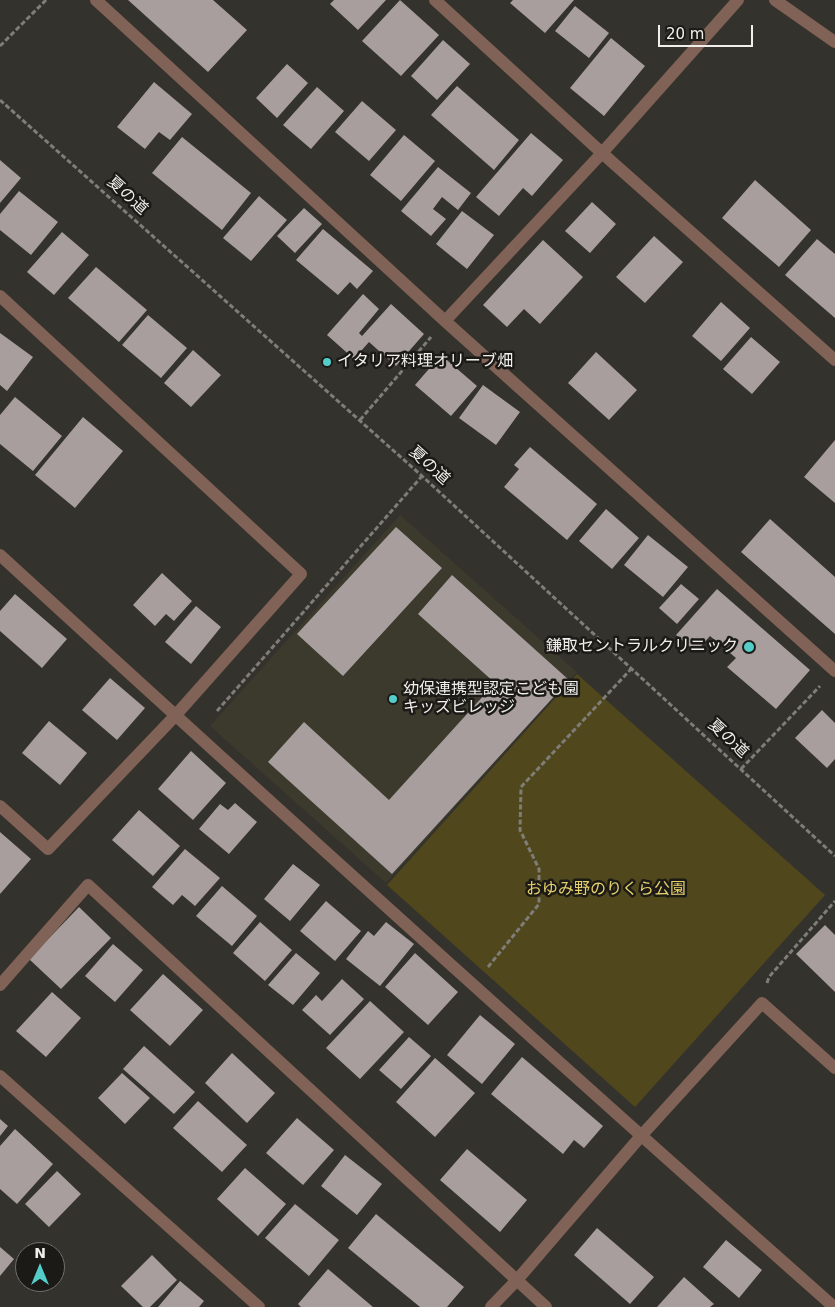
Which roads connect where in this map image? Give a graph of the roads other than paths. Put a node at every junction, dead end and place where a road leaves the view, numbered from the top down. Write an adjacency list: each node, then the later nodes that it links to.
1 (96, 0): 8 (street)
2 (435, 0): 6 (street)
3 (738, 0): 6 (street)
4 (776, 0): 5 (street)
5 (835, 42)
6 (602, 153): 8 (street); 9 (street)
7 (0, 296): 12 (street)
8 (445, 321): 11 (street)
9 (835, 360)
10 (0, 555): 12 (street)
11 (835, 670)
12 (175, 716): 13 (street); 17 (street)
13 (0, 806)
14 (0, 985): 18 (street)
15 (835, 1068): 17 (street)
16 (0, 1076): 19 (street)
17 (641, 1136): 18 (street); 22 (street)
18 (517, 1280): 20 (street); 21 (street)
19 (259, 1307)
20 (491, 1307)
21 (546, 1307)
22 (834, 1307)

